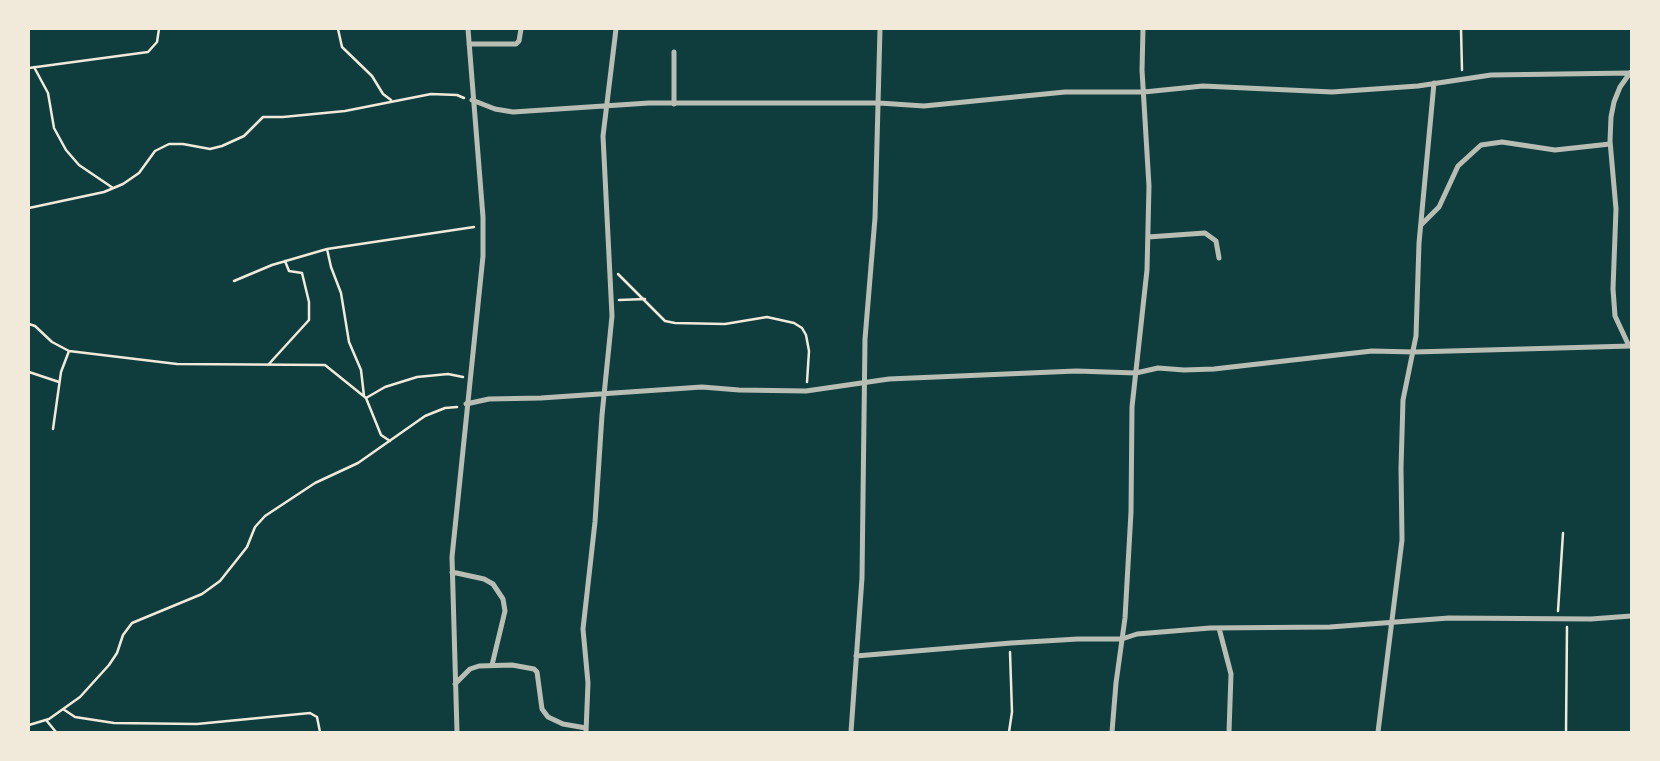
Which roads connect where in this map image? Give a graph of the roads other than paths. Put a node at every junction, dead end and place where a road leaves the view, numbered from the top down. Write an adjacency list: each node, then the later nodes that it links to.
1 (468, 29): 6 (street)
2 (521, 29): 6 (street)
3 (616, 29): 13 (street)
4 (880, 29): 12 (street)
5 (1143, 29): 10 (street)
6 (469, 44): 11 (street)
7 (674, 52): 14 (street)
8 (1631, 73): 9 (street); 15 (street)
9 (1434, 83): 10 (street); 16 (street)
10 (1144, 92): 12 (street); 17 (street)
11 (472, 101): 13 (street); 24 (street)
12 (879, 103): 14 (street); 22 (street)
13 (606, 104): 14 (street); 23 (street)
14 (674, 104)
15 (1610, 144): 16 (street); 19 (street)
16 (1420, 226): 20 (street)
17 (1148, 238): 18 (street); 21 (street)
18 (1219, 258)
19 (1630, 346): 20 (street)
20 (1414, 352): 21 (street); 27 (street)
21 (1136, 373): 22 (street); 29 (street)
22 (865, 381): 23 (street); 30 (street)
23 (604, 394): 24 (street); 33 (street)
24 (466, 406): 25 (street)
25 (452, 572): 31 (street); 32 (street)
26 (1631, 616): 27 (street)
27 (1390, 623): 28 (street); 38 (street)
28 (1220, 628): 29 (street); 37 (street)
29 (1122, 639): 30 (street); 36 (street)
30 (856, 656): 35 (street)
31 (492, 665): 32 (street); 33 (street)
32 (455, 684): 34 (street)
33 (586, 730)
34 (457, 732)
35 (852, 732)
36 (1112, 732)
37 (1229, 732)
38 (1378, 732)

